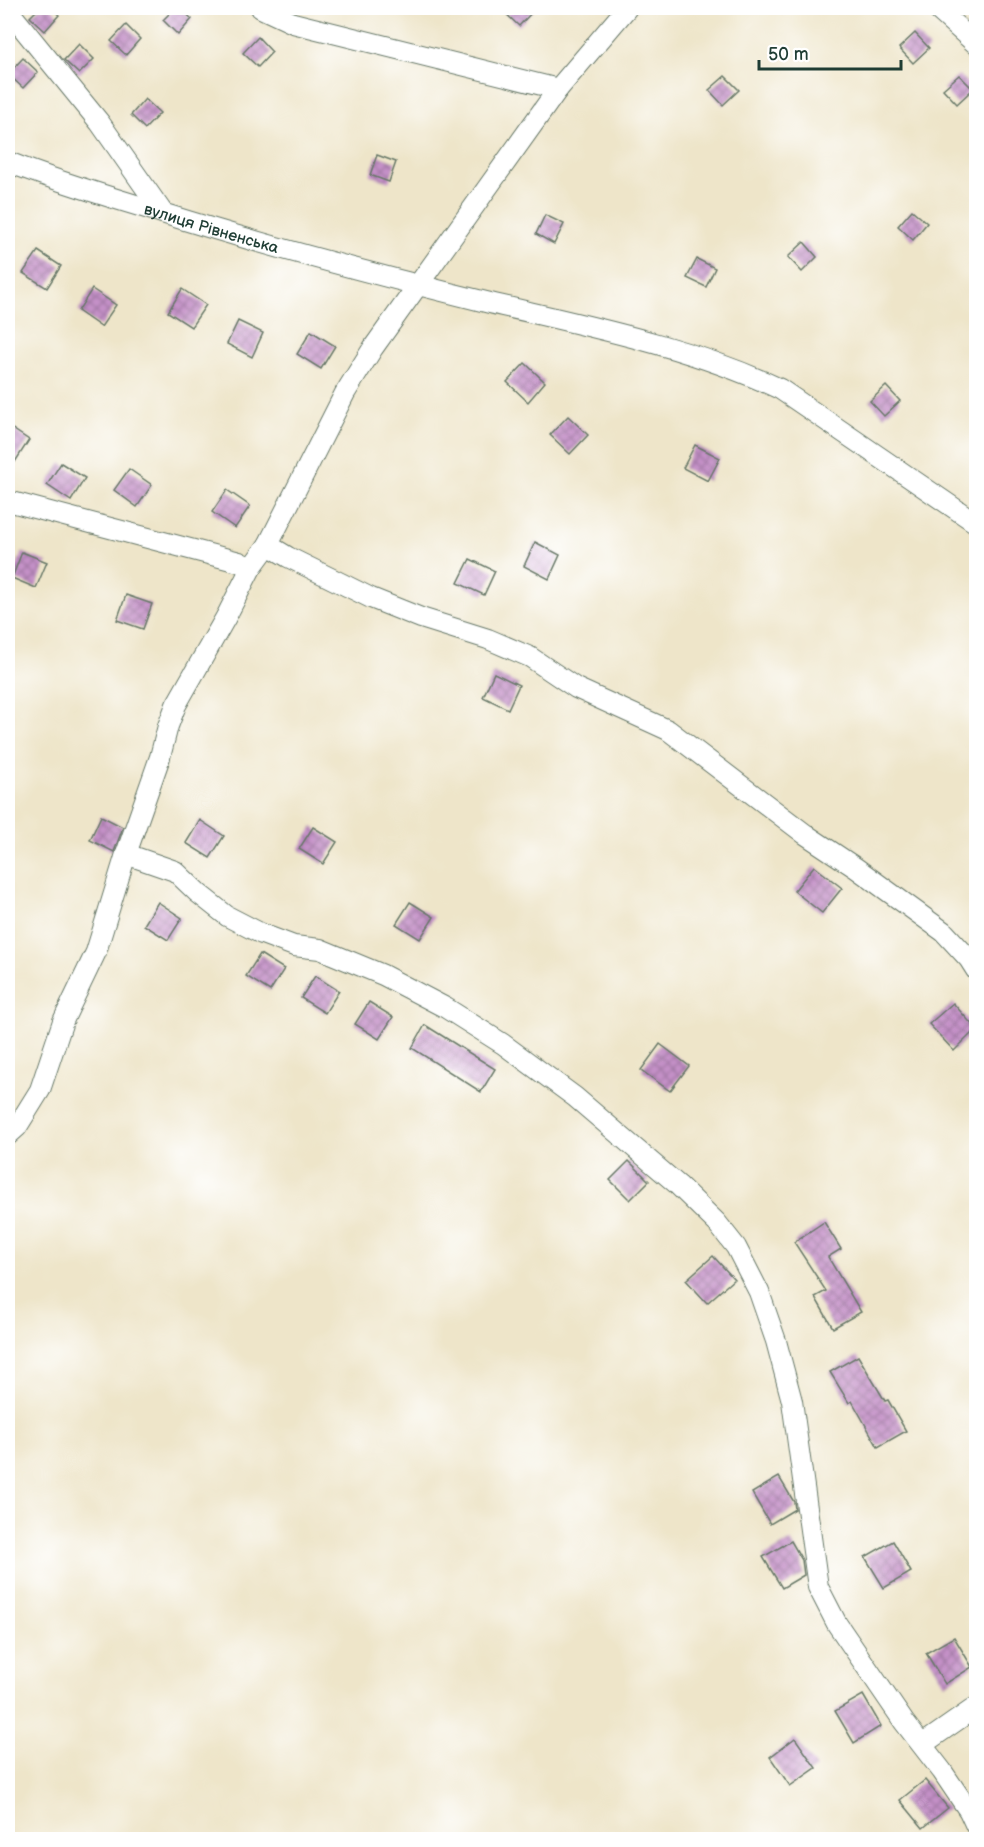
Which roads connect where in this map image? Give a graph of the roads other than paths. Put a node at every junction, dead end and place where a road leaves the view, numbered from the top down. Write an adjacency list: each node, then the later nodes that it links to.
1 (261, 8): 6 (street)
2 (627, 8): 6 (street)
3 (936, 8): 5 (street)
4 (8, 10): 8 (street)
5 (976, 44)
6 (558, 89): 9 (street)
7 (8, 162): 8 (street, вулиця Рівненська)
8 (163, 213): 9 (street, вулиця Рівненська)
9 (419, 285): 11 (street, вулиця Рівненська); 12 (street)
10 (8, 501): 13 (street)
11 (976, 523)
12 (268, 545): 13 (street); 15 (street)
13 (251, 568): 14 (street)
14 (126, 854): 16 (street); 18 (street)
15 (976, 970)
16 (8, 1135)
17 (976, 1707): 18 (street)
18 (923, 1744): 19 (street)
19 (976, 1826)

